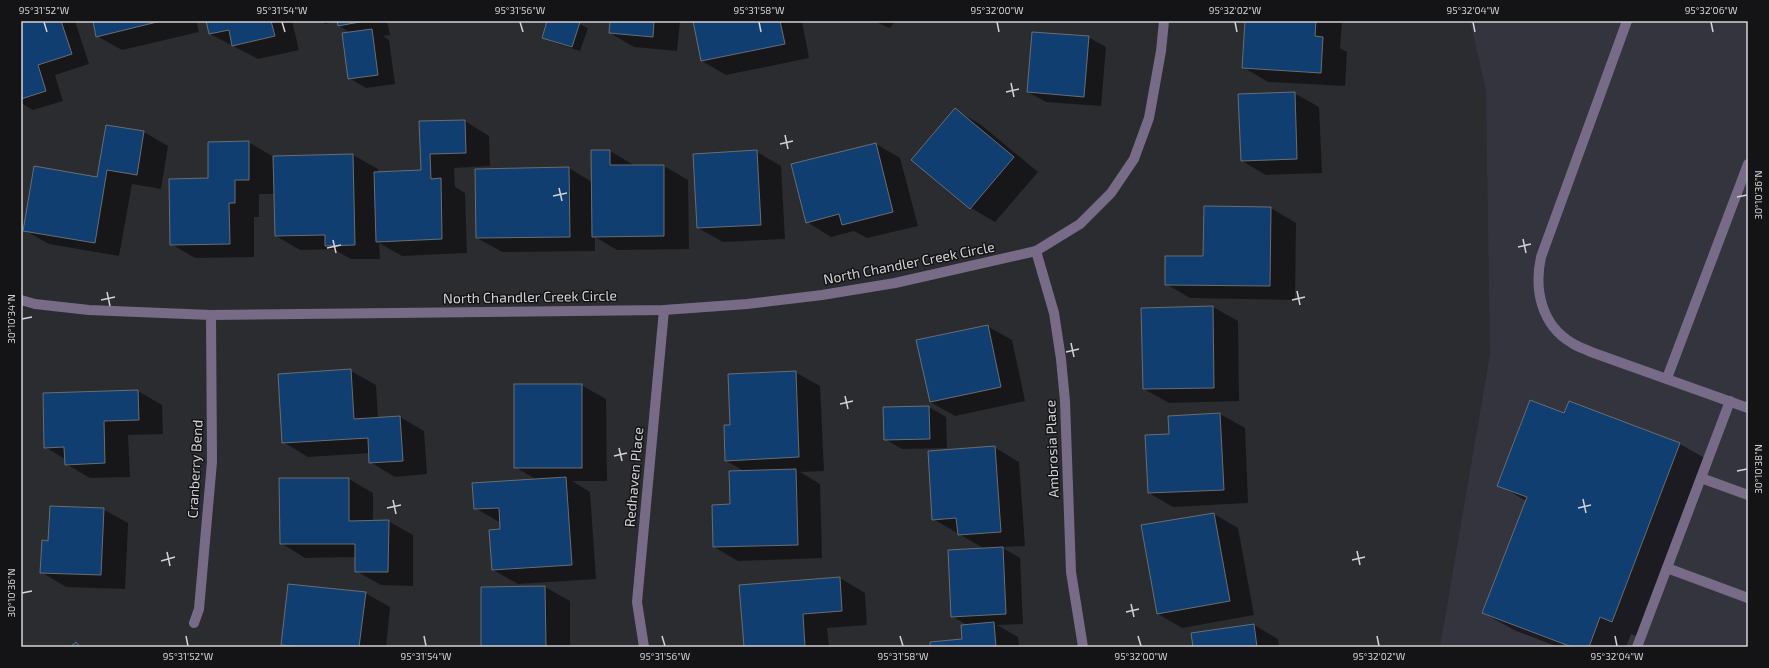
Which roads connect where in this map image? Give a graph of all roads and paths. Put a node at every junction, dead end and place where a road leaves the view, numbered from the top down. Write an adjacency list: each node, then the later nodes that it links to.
1 (1164, 21): 4 (street, North Chandler Creek Circle)
2 (1627, 21): 8 (street)
3 (1748, 164): 8 (street)
4 (1036, 251): 6 (street, North Chandler Creek Circle); 17 (street, Ambrosia Place)
5 (21, 300): 7 (street, North Chandler Creek Circle)
6 (664, 310): 7 (street, North Chandler Creek Circle); 16 (street, Redhaven Place)
7 (211, 315): 15 (street, Cranberry Bend)
8 (1667, 378): 9 (street)
9 (1730, 402): 10 (street); 11 (street)
10 (1748, 408)
11 (1701, 478): 12 (street); 13 (street)
12 (1748, 495)
13 (1667, 568): 14 (street); 18 (street)
14 (1748, 598)
15 (194, 623)
16 (644, 647)
17 (1083, 647)
18 (1637, 647)

